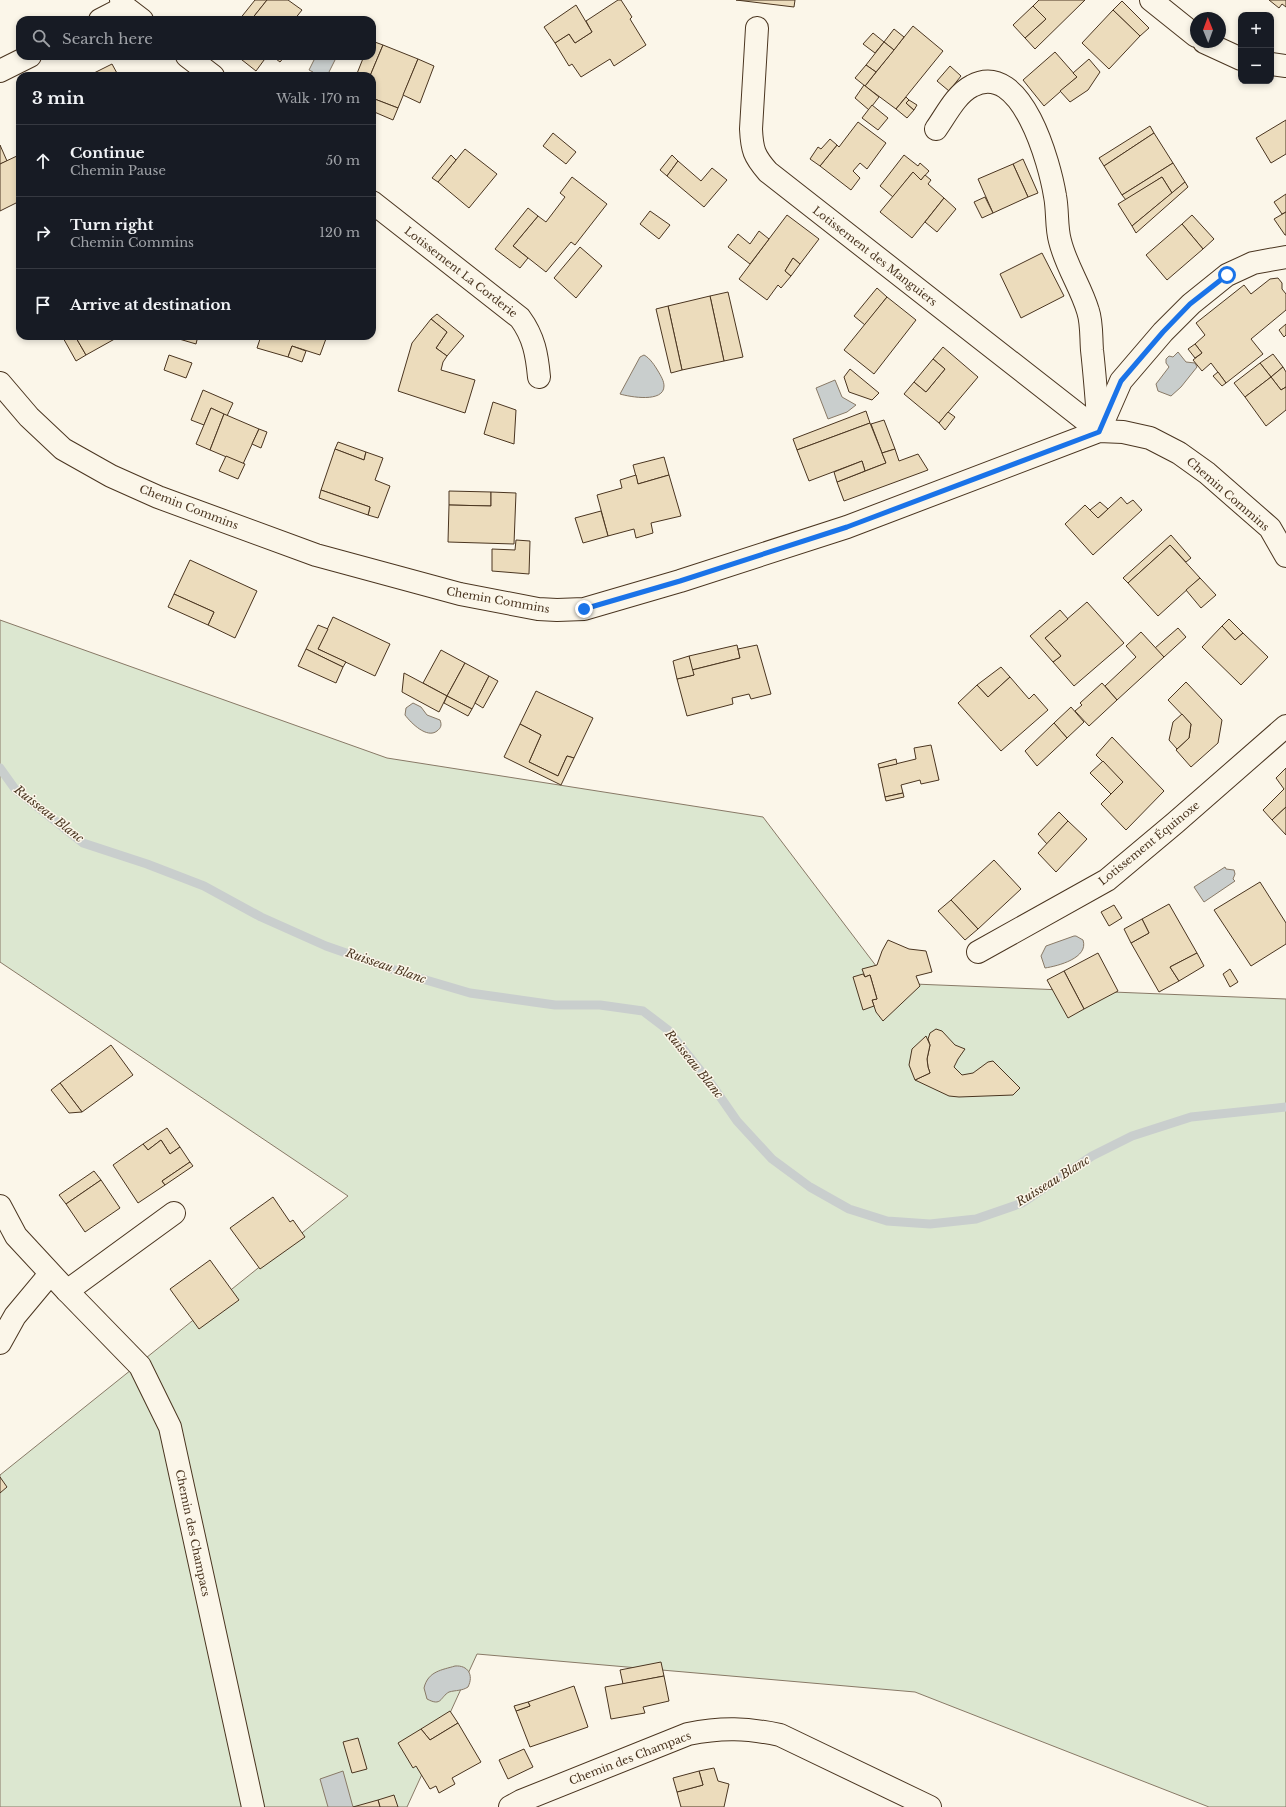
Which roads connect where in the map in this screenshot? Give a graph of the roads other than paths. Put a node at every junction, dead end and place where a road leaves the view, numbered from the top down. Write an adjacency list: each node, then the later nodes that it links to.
1 (1151, 0): 5 (street)
2 (129, 9): 3 (street)
3 (111, 16)
4 (757, 28): 19 (street, Lotissement des Manguiers)
5 (1190, 31)
6 (1217, 48): 7 (street)
7 (1238, 58)
8 (22, 60): 12 (street)
9 (192, 60): 13 (street)
10 (1274, 64): 11 (street)
11 (1286, 66)
12 (0, 71)
13 (208, 72)
14 (936, 129): 19 (street)
15 (376, 205): 17 (street, Lotissement La Corderie)
16 (1286, 257): 19 (street)
17 (540, 377)
18 (0, 383): 19 (street, Chemin Commins)
19 (1099, 432): 20 (street, Chemin Commins)
20 (1286, 556)
21 (1286, 726): 22 (street, Lotissement Équinoxe)
22 (978, 952)
23 (0, 1206): 25 (street, Chemin des Champacs)
24 (174, 1213): 26 (street)
25 (50, 1274): 26 (street, Chemin des Champacs); 27 (street)
26 (67, 1291): 28 (street, Chemin des Champacs)
27 (0, 1343)
28 (253, 1807)
29 (510, 1807): 30 (street, Chemin des Champacs)
30 (930, 1807)

